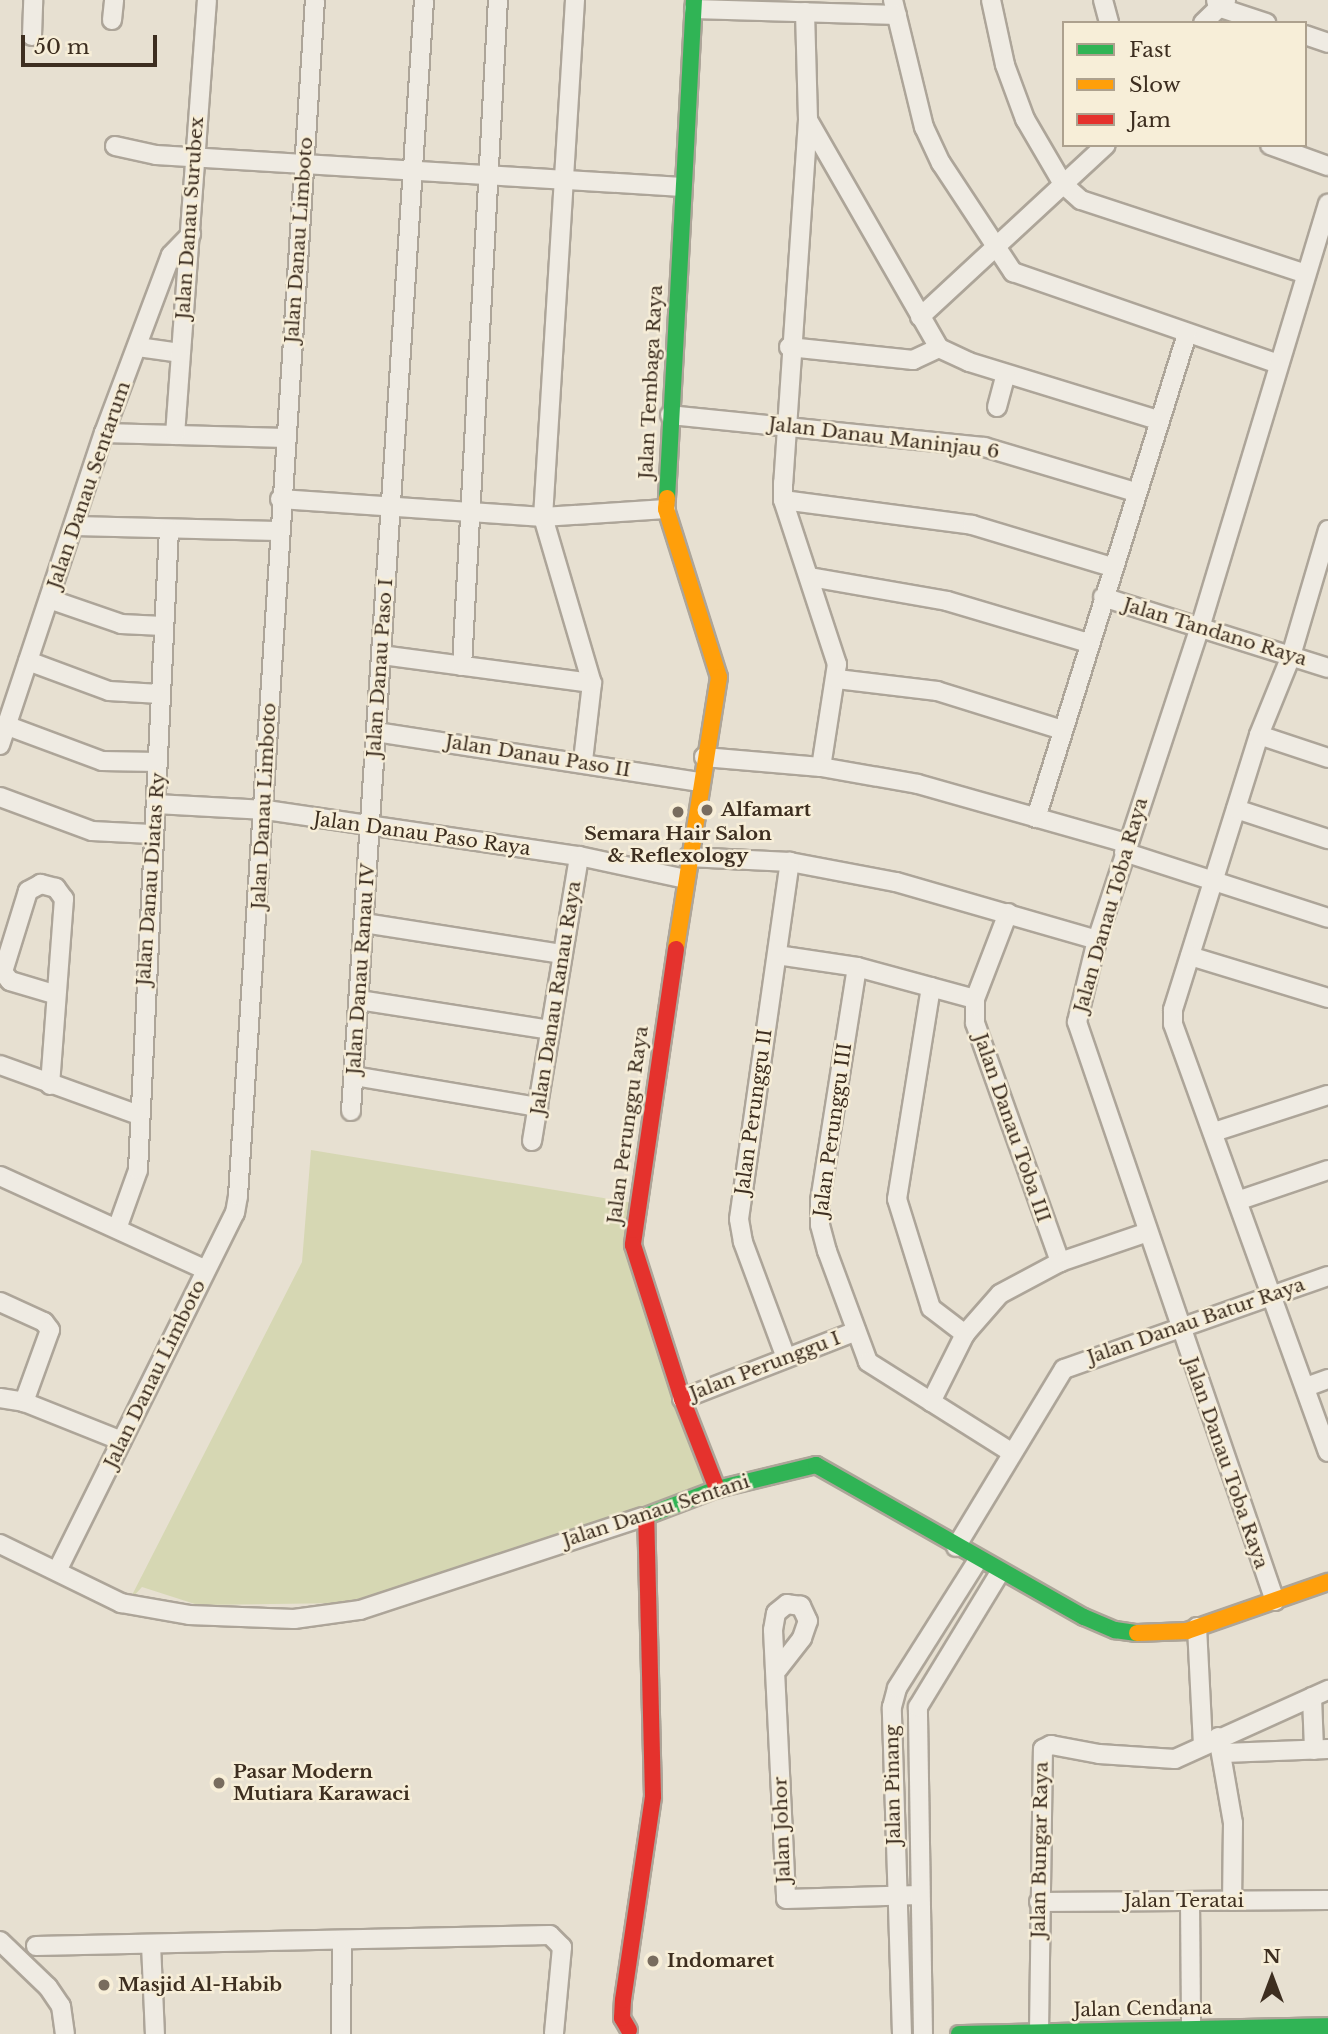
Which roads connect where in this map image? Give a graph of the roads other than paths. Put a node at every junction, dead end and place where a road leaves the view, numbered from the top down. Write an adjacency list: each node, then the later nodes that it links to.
1 (33, 0): 18 (street)
2 (114, 0): 14 (street)
3 (207, 0): 25 (street, Jalan Danau Surubex)
4 (315, 0): 26 (street, Jalan Danau Limboto)
5 (424, 0): 28 (street, Jalan Danau Paso I)
6 (498, 0): 29 (street)
7 (575, 0): 30 (street)
8 (991, 0): 31 (street)
9 (1103, 0): 15 (street)
10 (1221, 2): 16 (street); 17 (street)
11 (694, 4): 13 (street); 32 (street, Jalan Tembaga Raya)
12 (895, 8): 13 (street); 35 (street)
13 (805, 12): 21 (street)
14 (112, 20)
15 (1108, 21)
16 (1205, 21)
17 (1262, 21)
18 (32, 36)
19 (1307, 37): 20 (street)
20 (1328, 43)
21 (808, 120): 37 (street); 40 (street)
22 (116, 146): 25 (street)
23 (1104, 147): 31 (street)
24 (1276, 147): 27 (street)
25 (193, 157): 26 (street); 34 (street, Jalan Danau Surubex)
26 (304, 164): 28 (street); 51 (street, Jalan Danau Limboto)
27 (1328, 166)
28 (412, 170): 29 (street); 55 (street, Jalan Danau Paso I)
29 (488, 175): 30 (street); 57 (street)
30 (565, 179): 32 (street); 58 (street)
31 (1063, 184): 35 (street); 36 (street)
32 (682, 187): 46 (street, Jalan Tembaga Raya)
33 (1328, 204): 36 (street, Jalan Danau Toba Raya)
34 (191, 234): 39 (street, Jalan Danau Sentarum); 42 (street, Jalan Danau Surubex)
35 (995, 246): 37 (street); 38 (street)
36 (1306, 274): 43 (street, Jalan Danau Toba Raya)
37 (920, 317): 41 (street)
38 (1187, 334): 43 (street); 47 (street)
39 (138, 347): 42 (street); 49 (street, Jalan Danau Sentarum)
40 (789, 347): 41 (street); 48 (street)
41 (939, 348): 44 (street)
42 (180, 353): 50 (street, Jalan Danau Surubex)
43 (1279, 364): 68 (street, Jalan Danau Toba Raya)
44 (1006, 374): 45 (street); 47 (street)
45 (997, 407)
46 (670, 415): 48 (street, Jalan Danau Maninjau 6); 56 (street, Jalan Tembaga Raya)
47 (1157, 420): 52 (street)
48 (788, 424): 52 (street, Jalan Danau Maninjau 6); 54 (street)
49 (104, 433): 50 (street); 59 (street, Jalan Danau Sentarum)
50 (175, 435): 51 (street)
51 (286, 438): 53 (street, Jalan Danau Limboto)
52 (1135, 492): 63 (street)
53 (280, 499): 55 (street); 62 (street, Jalan Danau Limboto)
54 (783, 500): 63 (street); 64 (street)
55 (391, 509): 57 (street); 70 (street, Jalan Danau Paso I)
56 (666, 509): 58 (street); 83 (street, Jalan Tembaga Raya)
57 (469, 513): 58 (street); 73 (street)
58 (542, 517): 76 (street)
59 (75, 526): 60 (street); 66 (street, Jalan Danau Sentarum)
60 (169, 528): 62 (street); 67 (street, Jalan Danau Diatas Ry)
61 (1328, 530): 71 (street)
62 (277, 531): 92 (street, Jalan Danau Limboto)
63 (1112, 567): 65 (street)
64 (810, 577): 69 (street); 75 (street)
65 (1102, 597): 68 (street, Jalan Tandano Raya); 69 (street)
66 (49, 600): 67 (street); 72 (street, Jalan Danau Sentarum)
67 (163, 626): 77 (street, Jalan Danau Diatas Ry)
68 (1200, 628): 71 (street, Jalan Tandano Raya); 97 (street, Jalan Danau Toba Raya)
69 (1089, 643): 79 (street)
70 (382, 655): 73 (street); 80 (street, Jalan Danau Paso I)
71 (1291, 656): 74 (street, Jalan Tandano Raya); 81 (street)
72 (28, 661): 77 (street); 78 (street, Jalan Danau Sentarum)
73 (463, 666): 76 (street)
74 (1328, 668)
75 (837, 679): 79 (street); 87 (street)
76 (592, 683): 85 (street)
77 (160, 694): 86 (street, Jalan Danau Diatas Ry)
78 (8, 726): 82 (street, Jalan Danau Sentarum); 86 (street)
79 (1062, 730): 93 (street)
80 (376, 732): 85 (street, Jalan Danau Paso II); 94 (street, Jalan Danau Paso I)
81 (1259, 735): 84 (street); 91 (street)
82 (0, 745)
83 (704, 757): 87 (street); 88 (street, Jalan Perunggu Raya)
84 (1328, 758)
85 (583, 761): 88 (street, Jalan Danau Paso II)
86 (159, 762): 90 (street, Jalan Danau Diatas Ry)
87 (821, 767): 93 (street)
88 (700, 782): 99 (street, Jalan Perunggu Raya)
89 (0, 797): 95 (street)
90 (156, 804): 92 (street, Jalan Danau Paso Raya); 95 (street, Jalan Danau Diatas Ry)
91 (1236, 809): 96 (street); 102 (street)
92 (266, 810): 94 (street, Jalan Danau Paso Raya); 132 (street, Jalan Danau Limboto)
93 (1036, 818): 97 (street)
94 (370, 827): 98 (street, Jalan Danau Paso Raya); 105 (street, Jalan Danau Ranau IV)
95 (151, 834): 123 (street, Jalan Danau Diatas Ry)
96 (1328, 839)
97 (1125, 847): 102 (street); 106 (street, Jalan Danau Toba Raya)
98 (579, 856): 101 (street, Jalan Danau Paso Raya); 107 (street, Jalan Danau Ranau Raya)
99 (688, 858): 100 (street); 101 (street, Jalan Perunggu Raya)
100 (790, 862): 103 (street); 108 (street, Jalan Perunggu II)
101 (685, 879): 143 (street, Jalan Perunggu Raya)
102 (1214, 881): 104 (street); 109 (street)
103 (1008, 913): 106 (street); 114 (street, Jalan Danau Toba III)
104 (1328, 918)
105 (364, 923): 107 (street); 115 (street, Jalan Danau Ranau IV)
106 (1097, 940): 130 (street, Jalan Danau Toba Raya)
107 (563, 954): 116 (street, Jalan Danau Ranau Raya)
108 (777, 955): 110 (street); 139 (street, Jalan Perunggu II)
109 (1190, 956): 113 (street); 124 (street)
110 (857, 967): 111 (street); 137 (street, Jalan Perunggu III)
111 (932, 987): 114 (street); 138 (street)
112 (54, 995): 112 (street); 119 (street)
113 (1328, 998)
114 (975, 999): 131 (street, Jalan Danau Toba III)
115 (359, 1000): 116 (street); 118 (street, Jalan Danau Ranau IV)
116 (550, 1030): 121 (street, Jalan Danau Ranau Raya)
117 (0, 1065): 119 (street)
118 (354, 1076): 121 (street); 122 (street, Jalan Danau Ranau IV)
119 (50, 1085): 123 (street)
120 (1328, 1095): 124 (street)
121 (538, 1107): 125 (street, Jalan Danau Ranau Raya)
122 (351, 1111)
123 (139, 1115): 129 (street, Jalan Danau Diatas Ry)
124 (1214, 1132): 128 (street)
125 (532, 1141)
126 (1328, 1170): 128 (street)
127 (0, 1175): 129 (street)
128 (1240, 1200): 134 (street)
129 (118, 1226): 132 (street)
130 (1148, 1232): 131 (street); 136 (street, Jalan Danau Toba Raya)
131 (1060, 1262): 138 (street)
132 (206, 1270): 146 (street, Jalan Danau Limboto)
133 (1328, 1276): 134 (street, Jalan Danau Batur Raya)
134 (1274, 1294): 136 (street, Jalan Danau Batur Raya); 141 (street)
135 (0, 1302): 144 (street)
136 (1178, 1329): 147 (street, Jalan Danau Batur Raya); 157 (street, Jalan Danau Toba Raya)
137 (856, 1331): 139 (street, Jalan Perunggu I); 145 (street, Jalan Perunggu I)
138 (965, 1334): 145 (street)
139 (785, 1355): 143 (street, Jalan Perunggu I)
140 (1328, 1379): 141 (street)
141 (1306, 1387): 148 (street)
142 (0, 1398): 144 (street)
143 (682, 1399): 149 (street, Jalan Perunggu Raya)
144 (23, 1402): 146 (street)
145 (932, 1402): 147 (street, Jalan Perunggu I)
146 (122, 1441): 154 (street, Jalan Danau Limboto)
147 (1011, 1452): 152 (street, Jalan Danau Batur Raya)
148 (1328, 1452)
149 (717, 1489): 150 (street, Jalan Danau Sentani); 152 (street, Jalan Danau Sentani)
150 (648, 1515): 154 (street, Jalan Danau Sentani); 177 (street)
151 (0, 1544): 154 (street, Jalan Danau Sentani)
152 (956, 1547): 153 (street, Jalan Danau Sentani)
153 (978, 1559): 155 (street, Jalan Danau Sentani); 164 (street, Jalan Pinang)
154 (57, 1571)
155 (1000, 1572): 158 (street, Jalan Danau Sentani); 163 (street, Jalan Pinang)
156 (1328, 1581): 157 (street, Jalan Danau Sentani)
157 (1275, 1601): 158 (street, Jalan Danau Sentani)
158 (1197, 1627): 161 (street)
159 (778, 1669): 164 (street, Jalan Johor)
160 (1320, 1693): 161 (street); 162 (street)
161 (1215, 1746): 162 (street); 166 (street); 167 (street, Jalan Bungar Raya)
162 (1321, 1749)
163 (919, 1895): 164 (street, Jalan Johor); 174 (street, Jalan Pinang)
164 (896, 1896): 173 (street, Jalan Pinang)
165 (1328, 1900): 166 (street, Jalan Teratai)
166 (1232, 1901): 168 (street, Jalan Teratai)
167 (1040, 1902): 168 (street, Jalan Teratai); 178 (street, Jalan Bungar Raya)
168 (1190, 1902): 176 (street)
169 (342, 1940): 171 (street); 181 (street); 182 (street)
170 (0, 1941): 179 (street)
171 (151, 1944): 172 (street); 180 (street)
172 (36, 1946)
173 (899, 1965): 174 (street); 183 (street, Jalan Pinang)
174 (921, 1965): 184 (street, Jalan Pinang)
175 (1328, 2026): 176 (street, Jalan Cendana)
176 (1182, 2031): 178 (street, Jalan Cendana)
177 (629, 2032)
178 (1039, 2032): 185 (street, Jalan Cendana)
179 (65, 2034)
180 (155, 2034)
181 (341, 2034)
182 (554, 2034)
183 (902, 2034)
184 (923, 2034)
185 (958, 2034)

